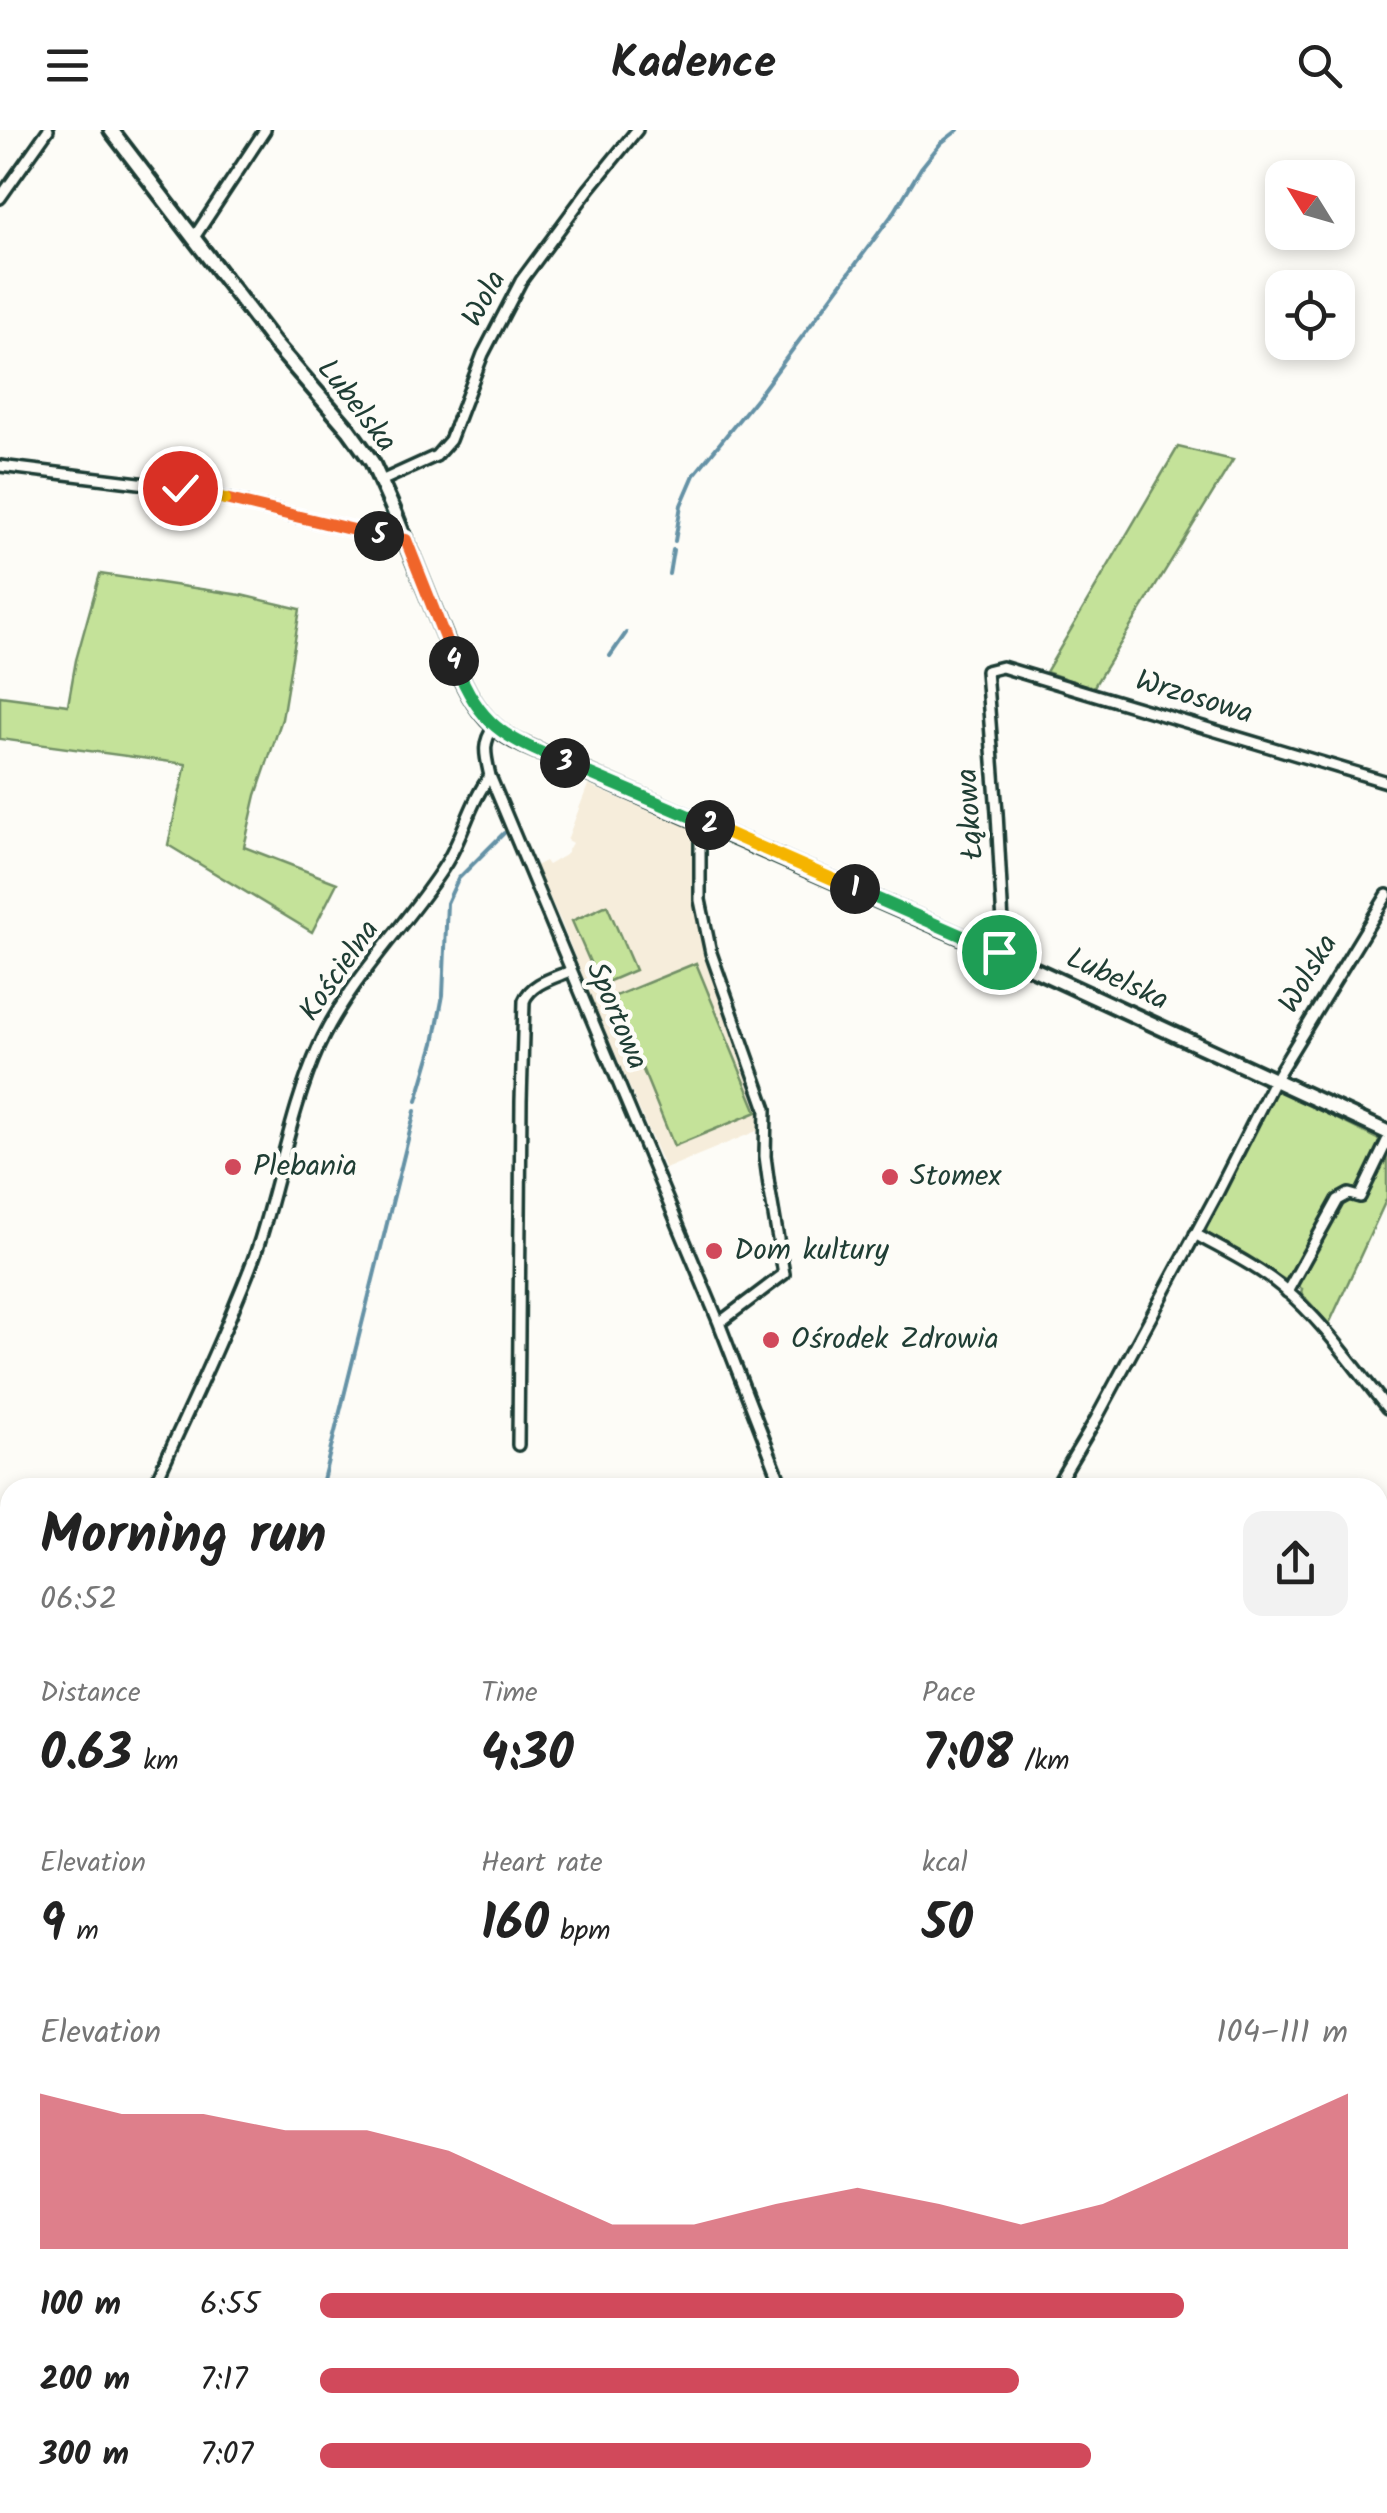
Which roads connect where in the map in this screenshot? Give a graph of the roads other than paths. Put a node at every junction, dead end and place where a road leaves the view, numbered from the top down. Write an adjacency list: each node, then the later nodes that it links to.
1 (48, 130): 5 (street)
2 (110, 130): 6 (main road, Lubelska)
3 (265, 130): 6 (street)
4 (637, 130): 8 (street, Wola)
5 (0, 198)
6 (192, 239): 8 (main road, Lubelska)
7 (0, 466): 9 (street)
8 (381, 480): 9 (main road, Lubelska)
9 (406, 540): 11 (main road, Lubelska)
10 (986, 670): 13 (street, Wrzosowa); 16 (street, Łąkowa)
11 (494, 727): 12 (street, Sportowa); 14 (main road, Lubelska)
12 (490, 776): 17 (street, Sportowa); 26 (street, Kościelna)
13 (1387, 782)
14 (700, 820): 16 (main road, Lubelska); 23 (street)
15 (1387, 895): 18 (street, Wolska)
16 (999, 952): 18 (main road, Lubelska)
17 (570, 971): 23 (street, Sportowa); 25 (street)
18 (1275, 1079): 19 (main road, Lubelska); 21 (street)
19 (1387, 1132)
20 (1387, 1141): 22 (street)
21 (1195, 1234): 22 (street); 28 (street)
22 (1288, 1292): 24 (street)
23 (719, 1323): 27 (street, Sportowa)
24 (1387, 1408)
25 (518, 1445)
26 (158, 1478)
27 (779, 1478)
28 (1061, 1478)

